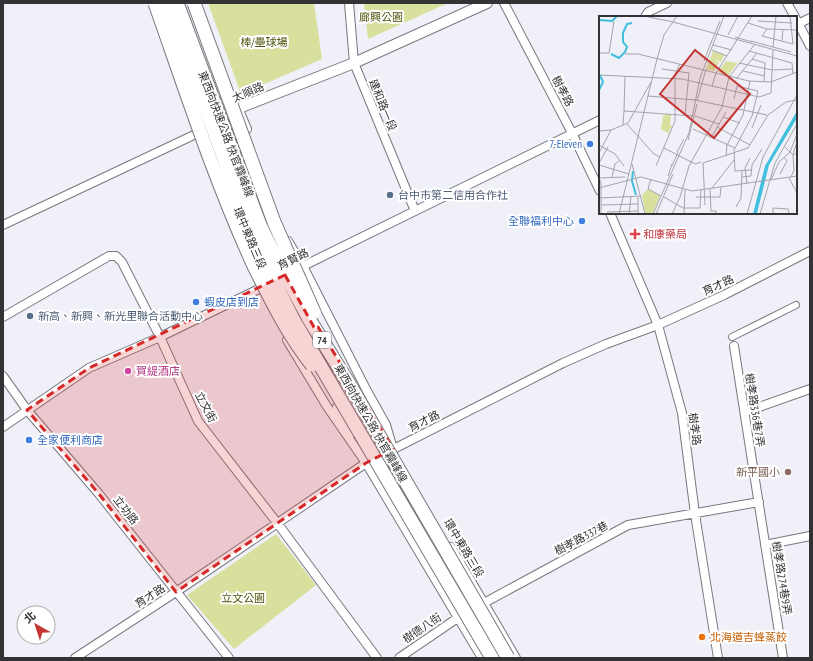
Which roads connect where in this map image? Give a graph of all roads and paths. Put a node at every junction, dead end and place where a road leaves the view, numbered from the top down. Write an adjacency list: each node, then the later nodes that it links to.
1 (149, 3): 24 (street, 環中東路三段)
2 (155, 3): 43 (highway, bridge)
3 (160, 3): 24 (street, 環中東路三段)
4 (167, 3): 43 (highway, 東西向快速公路 快官霧峰線 / 74, bridge)
5 (177, 3): 41 (highway, 東西向快速公路 快官霧峰線 / 74, bridge)
6 (188, 3): 22 (street, 環中東路三段)
7 (194, 3): 41 (highway, bridge)
8 (200, 3): 21 (street, 環中東路三段)
9 (349, 3): 20 (street, 建和路一段)
10 (487, 3): 20 (street, 太順路)
11 (504, 3): 25 (street, 樹孝路)
12 (667, 3): 14 (street)
13 (787, 3): 15 (street)
14 (646, 16)
15 (794, 16)
16 (810, 18): 17 (street)
17 (797, 21)
18 (797, 23): 19 (street)
19 (810, 46)
20 (354, 63): 21 (street, 太順路); 27 (street, 建和路一段)
21 (239, 108): 22 (street, 太順路); 31 (street, 環中東路三段)
22 (228, 115): 24 (street, 太順路); 32 (street, 環中東路三段)
23 (599, 120): 25 (street, 育賢路)
24 (200, 132): 29 (street, 太順路); 33 (street, 環中東路三段); 34 (street, 環中東路三段)
25 (572, 133): 26 (street, 樹孝路); 27 (street, 育賢路)
26 (599, 189)
27 (415, 211): 31 (street, 育賢路)
28 (610, 214): 37 (street, 樹孝路)
29 (3, 225)
30 (810, 251): 37 (street, 育才路)
31 (303, 266): 32 (street, 育賢路); 47 (street, 環中東路三段)
32 (289, 273): 33 (street, 育賢路); 47 (street, 環中東路三段)
33 (268, 284): 34 (street, 育賢路); 48 (street, 環中東路三段)
34 (259, 289): 38 (street, 育賢路); 48 (street, 環中東路三段)
35 (796, 305): 39 (street)
36 (3, 317): 38 (street, 立文街)
37 (658, 325): 47 (street, 育才路); 50 (street, 樹孝路)
38 (160, 337): 44 (street, 育賢路); 51 (street, 立文街)
39 (733, 341): 45 (street, 樹孝路336巷7弄)
40 (3, 376): 44 (street, 立功路)
41 (351, 387): 63 (highway, 東西向快速公路 快官霧峰線 / 74, bridge)
42 (810, 389): 45 (street)
43 (337, 395): 62 (highway, 東西向快速公路 快官霧峰線 / 74, bridge)
44 (27, 410): 46 (street, 育賢路); 54 (street, 立功路)
45 (745, 412): 49 (street, 樹孝路336巷7弄)
46 (3, 427)
47 (393, 449): 48 (street, 育才路); 55 (street, 環中東路三段)
48 (366, 463): 51 (street, 育才路); 56 (street, 環中東路三段)
49 (759, 502): 50 (street, 樹孝路337巷); 53 (street, 樹孝路274巷9弄)
50 (695, 514): 55 (street, 樹孝路337巷); 65 (street, 樹孝路)
51 (278, 524): 54 (street, 育才路); 59 (street, 立文街)
52 (810, 536): 53 (street)
53 (765, 545): 66 (street, 樹孝路274巷9弄)
54 (176, 592): 57 (street, 育才路); 58 (street, 立功路)
55 (484, 602): 64 (street, 環中東路三段)
56 (458, 617): 60 (street, 樹德八街); 61 (street, 環中東路三段)
57 (75, 658)
58 (229, 658)
59 (377, 658)
60 (399, 658)
61 (481, 658)
62 (492, 658)
63 (508, 658)
64 (516, 658)
65 (718, 658)
66 (783, 658)

